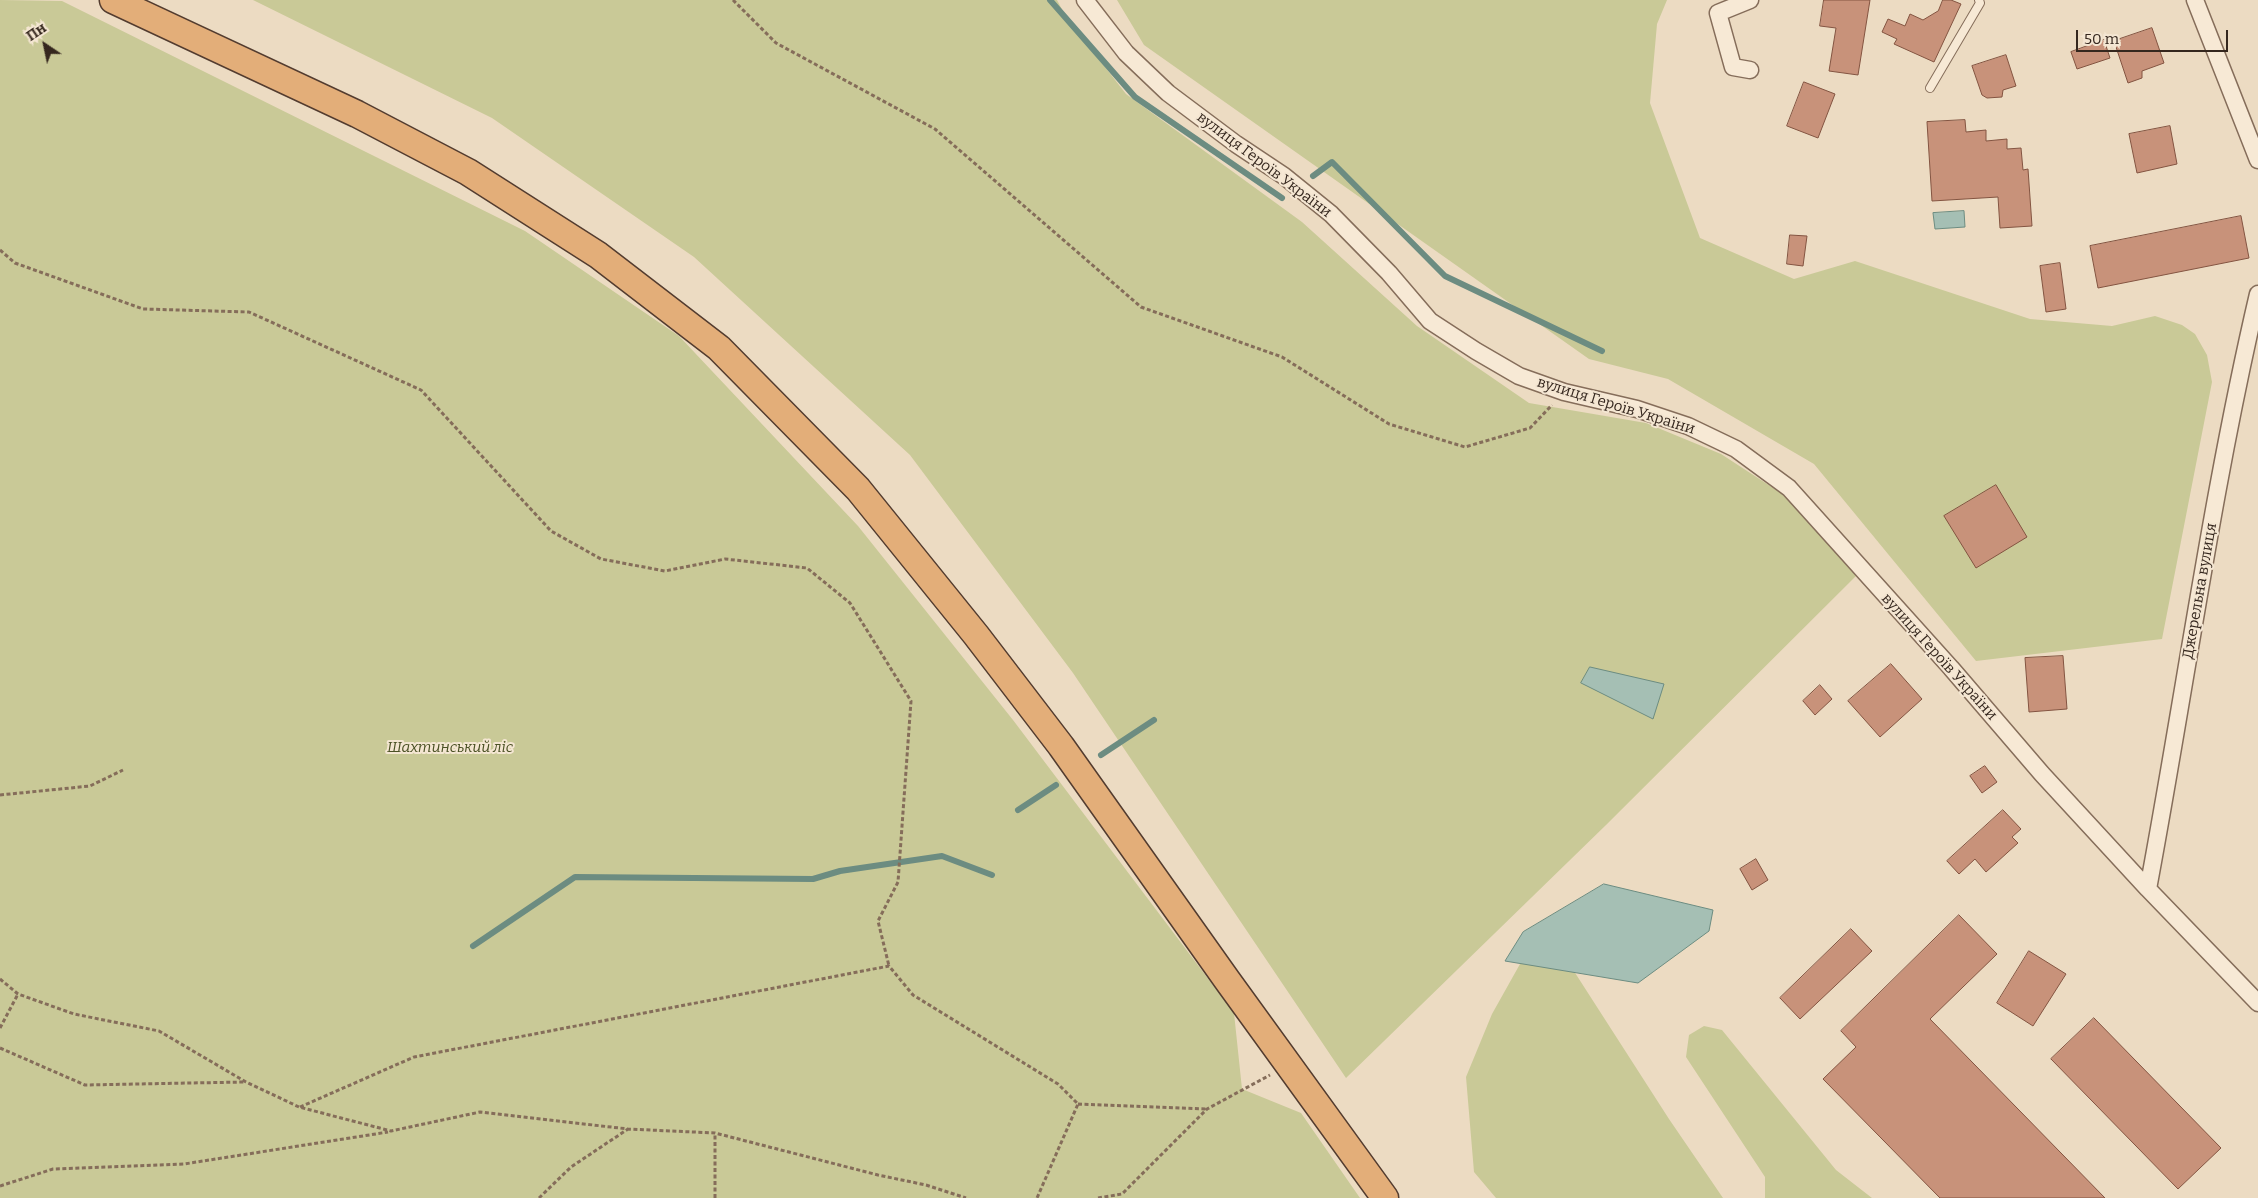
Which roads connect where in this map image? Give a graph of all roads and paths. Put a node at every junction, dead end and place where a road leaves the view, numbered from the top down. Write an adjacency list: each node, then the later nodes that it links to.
1 (113, 0): 23 (highway)
2 (733, 0): 13 (path)
3 (1084, 0): 13 (street, вулиця Героїв України)
4 (1750, 0): 7 (street)
5 (1980, 0): 9 (lane)
6 (2195, 0): 10 (street)
7 (1716, 6): 8 (street)
8 (1750, 70)
9 (1930, 88)
10 (2258, 160)
11 (0, 250): 17 (path)
12 (2258, 294): 16 (street, Джерельна вулиця)
13 (1564, 392): 16 (street, вулиця Героїв України)
14 (123, 770): 15 (path)
15 (0, 794)
16 (2148, 889): 20 (street, вулиця Героїв України)
17 (889, 966): 25 (path); 26 (path)
18 (0, 979): 19 (path)
19 (18, 994): 21 (path); 24 (path)
20 (2258, 1003)
21 (0, 1028)
22 (0, 1048): 24 (path)
23 (1288, 1065): 27 (path); 38 (highway)
24 (246, 1082): 26 (path)
25 (1078, 1104): 27 (path); 36 (path)
26 (299, 1107): 29 (path)
27 (1207, 1109): 32 (path)
28 (628, 1129): 29 (path); 30 (path); 33 (path)
29 (391, 1131): 31 (path)
30 (715, 1133): 34 (path); 35 (path)
31 (0, 1186)
32 (1122, 1196): 37 (path)
33 (539, 1198)
34 (714, 1198)
35 (966, 1198)
36 (1037, 1198)
37 (1098, 1198)
38 (1386, 1198)

